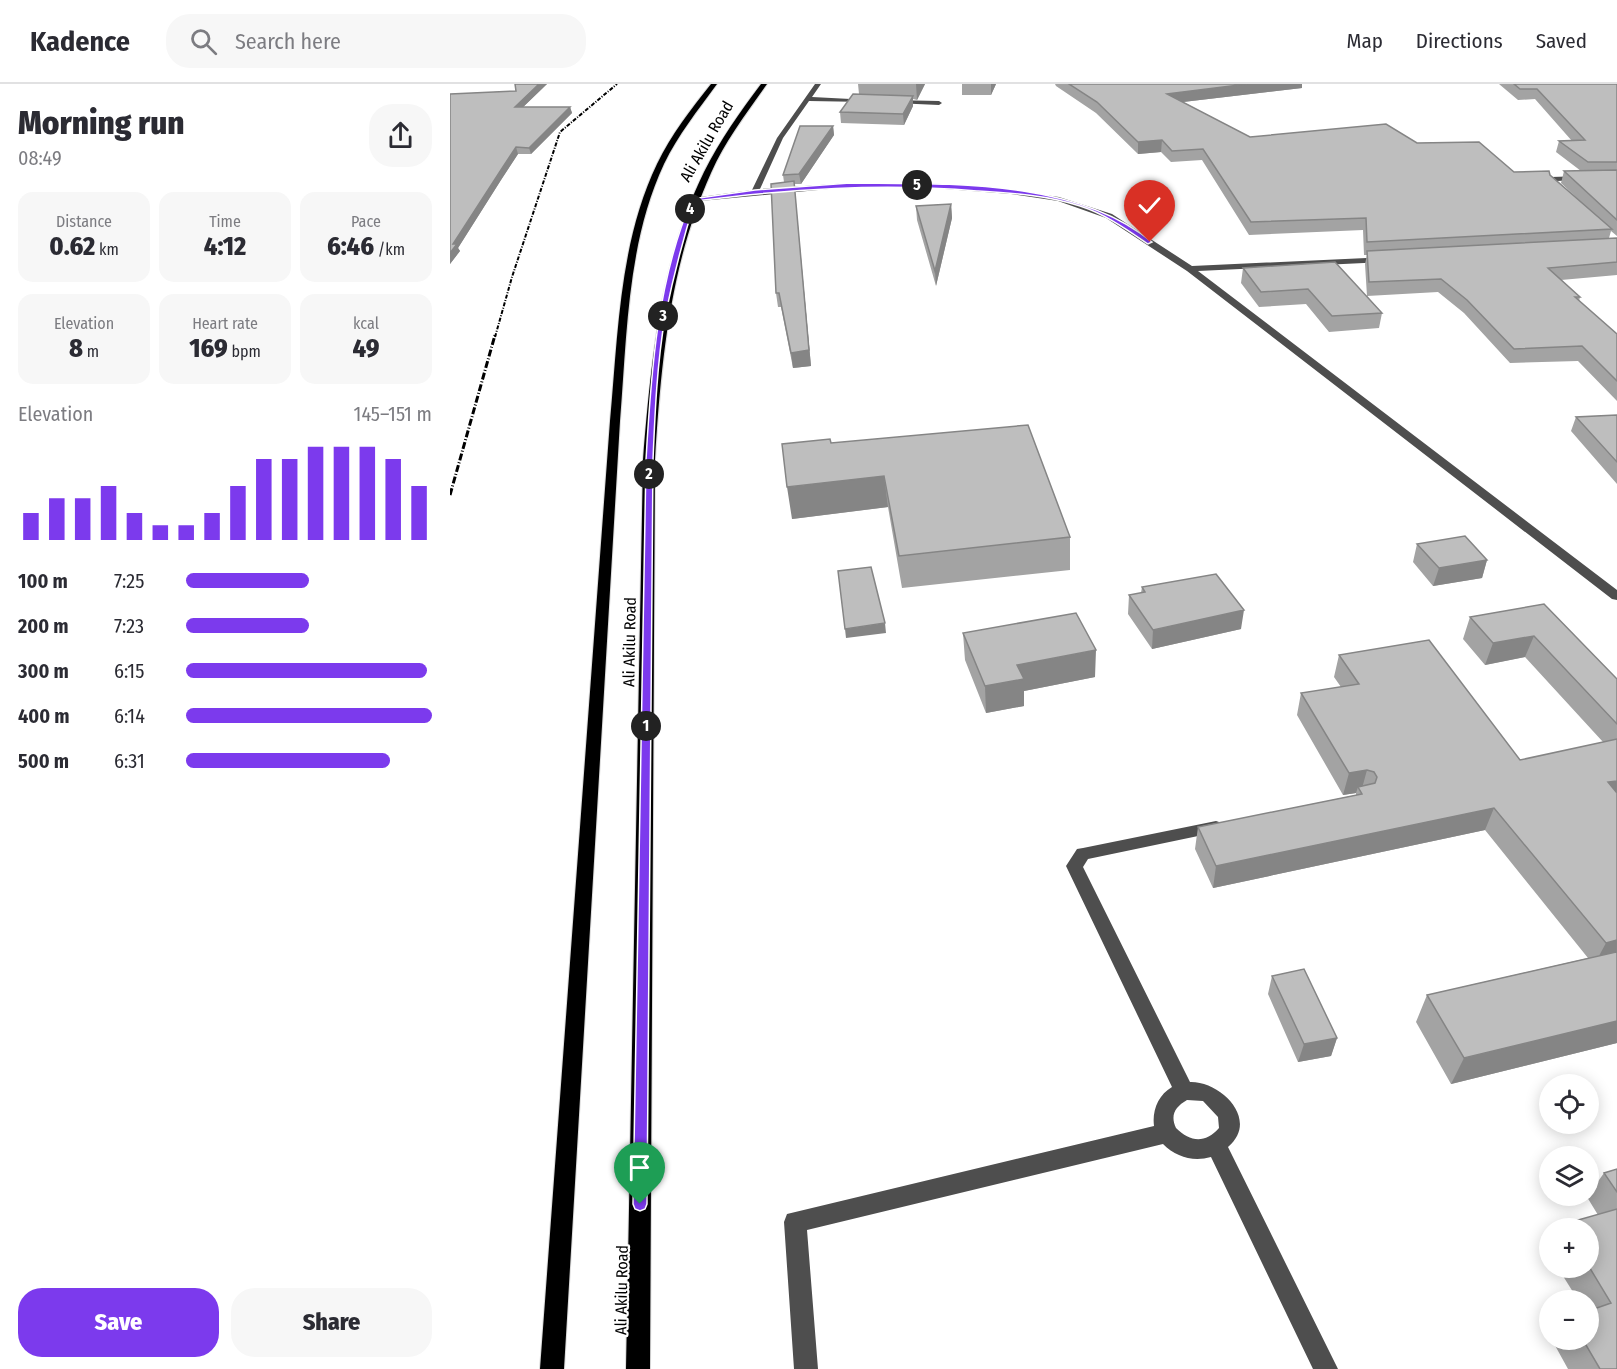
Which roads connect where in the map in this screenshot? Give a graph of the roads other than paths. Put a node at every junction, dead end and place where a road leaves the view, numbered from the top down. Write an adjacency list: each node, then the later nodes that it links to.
1 (714, 84): 19 (main road, Ali Akilu Road)
2 (764, 84): 11 (main road, Ali Akilu Road)
3 (818, 84): 4 (street)
4 (807, 99): 5 (street); 9 (street)
5 (879, 101)
6 (891, 101): 7 (street)
7 (939, 102)
8 (1617, 177): 10 (street)
9 (755, 192): 11 (street); 13 (street)
10 (1568, 198)
11 (693, 200): 20 (main road, Ali Akilu Road)
12 (1391, 258): 13 (street)
13 (1190, 269): 14 (street)
14 (1617, 596)
15 (1233, 824): 16 (street)
16 (1184, 1091): 17 (street); 18 (street)
17 (1166, 1133): 18 (street); 21 (street)
18 (1216, 1147): 22 (street)
19 (552, 1369)
20 (638, 1369)
21 (806, 1369)
22 (1326, 1369)

